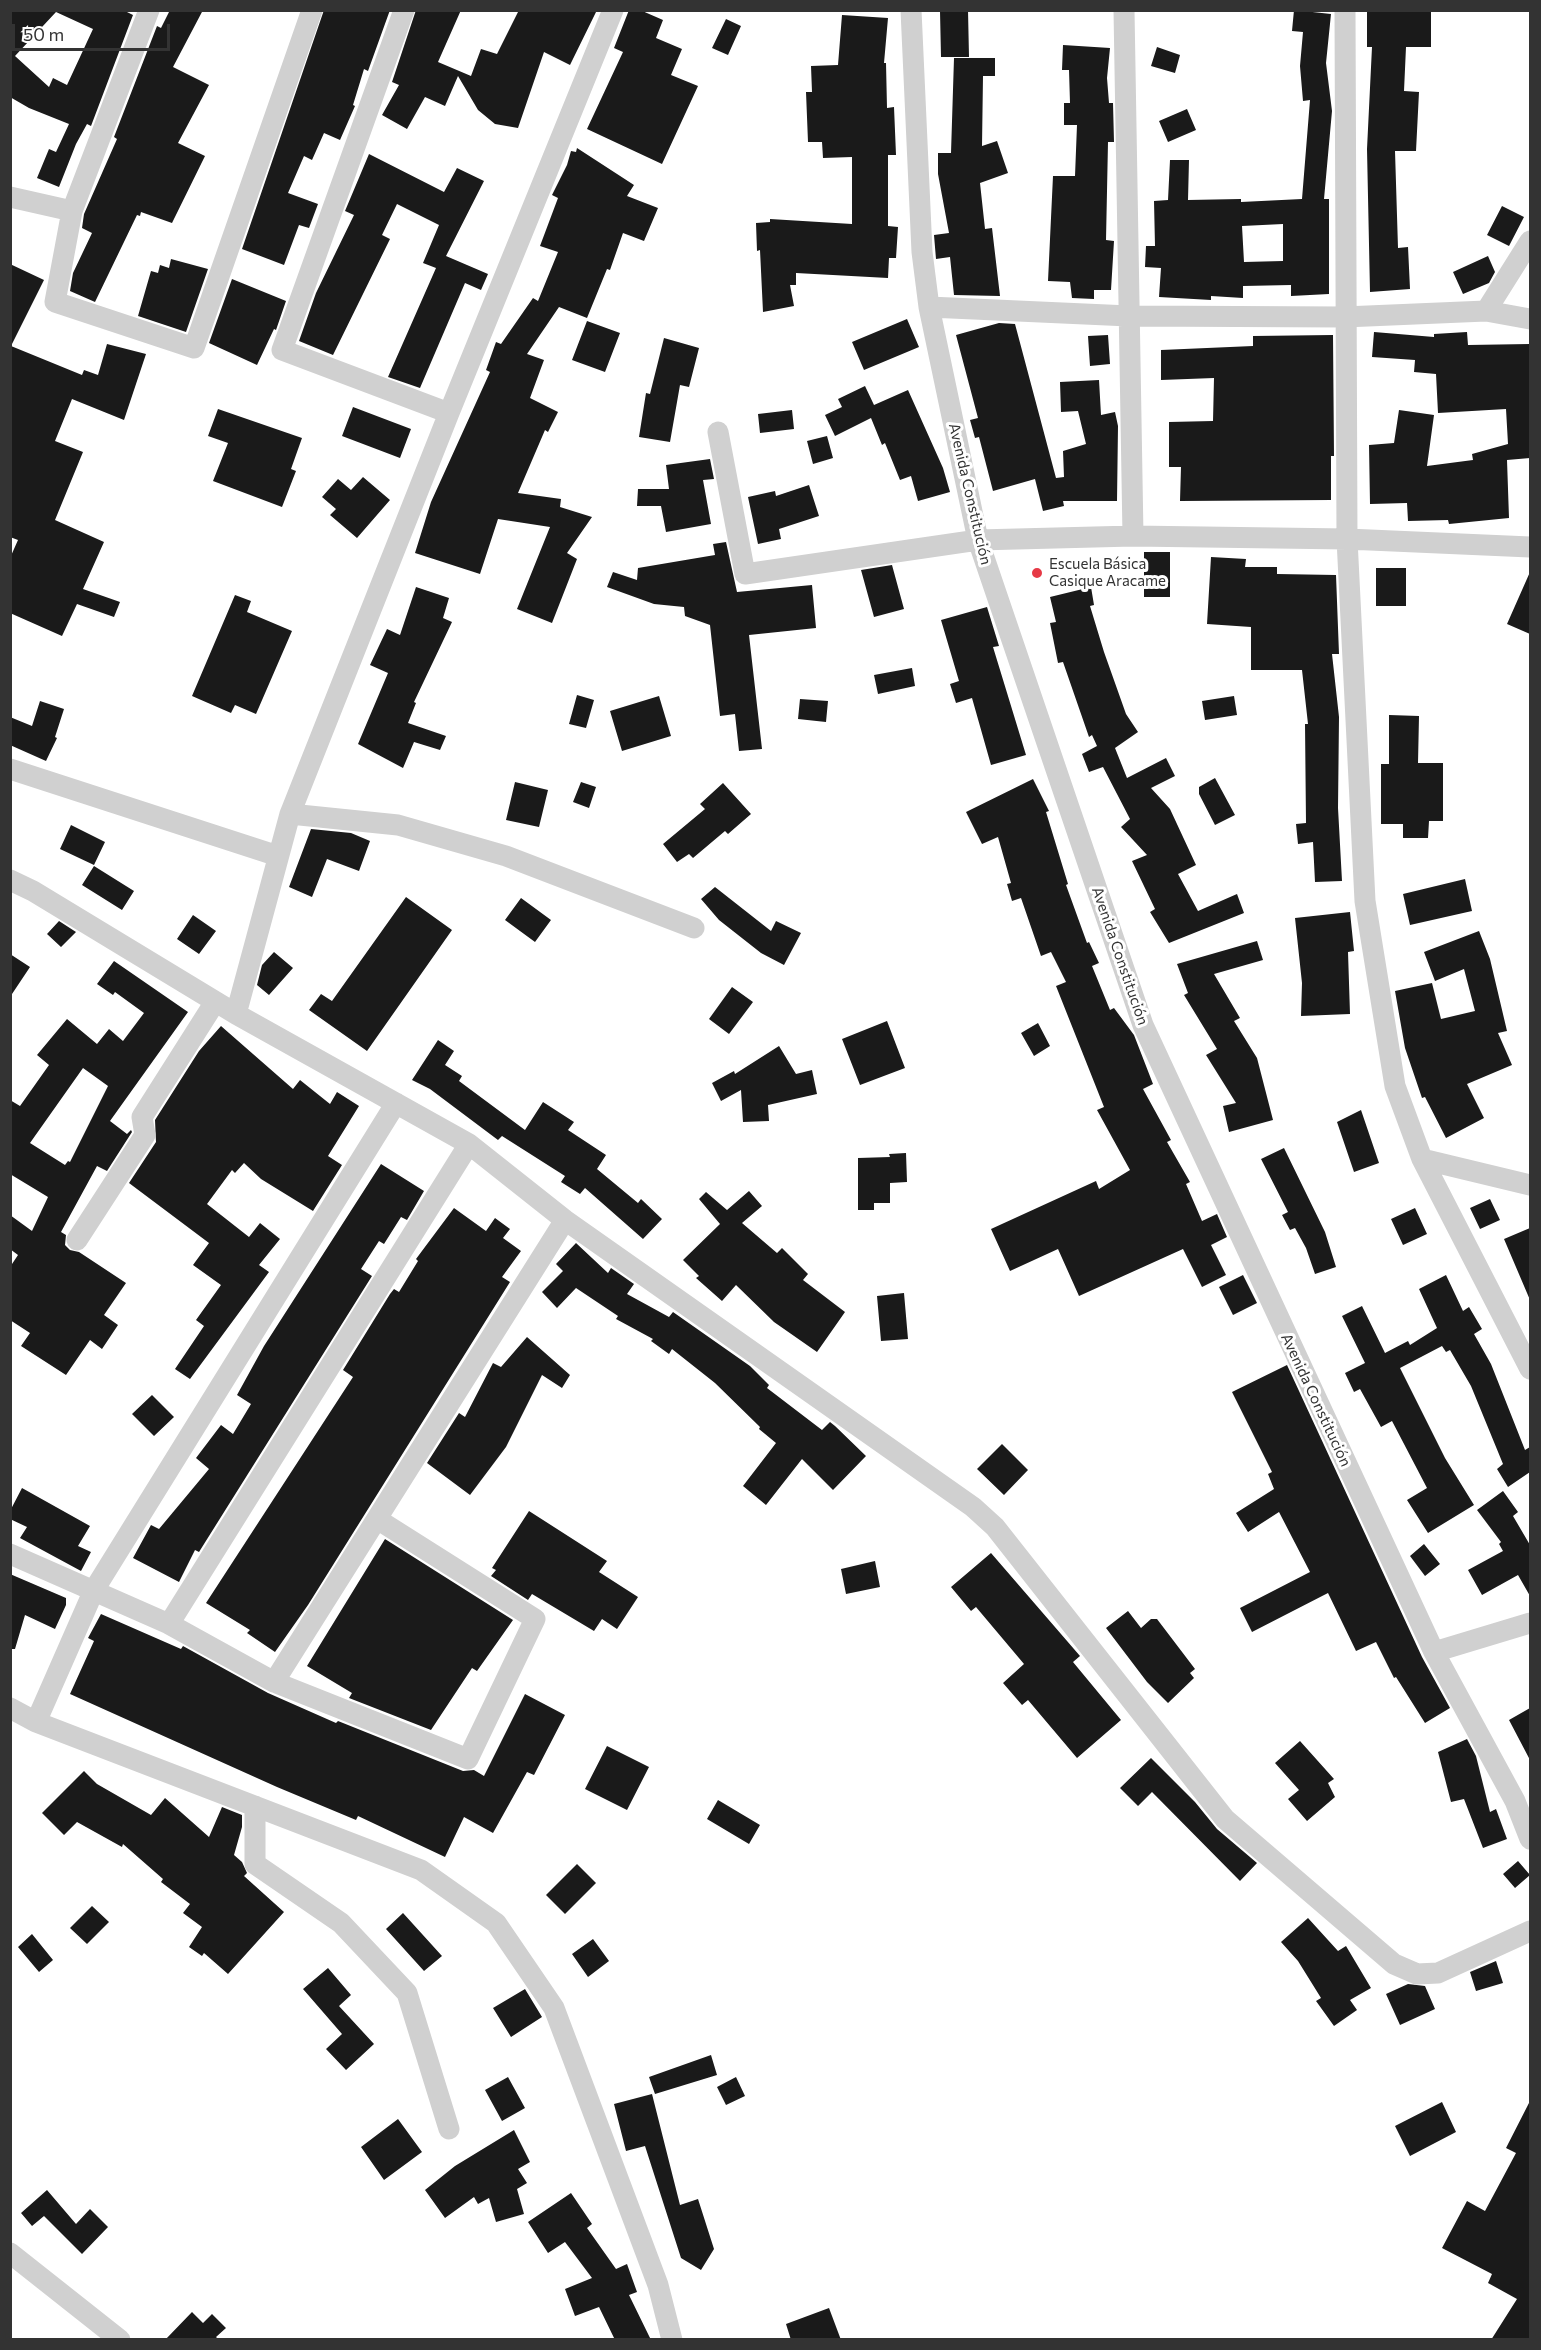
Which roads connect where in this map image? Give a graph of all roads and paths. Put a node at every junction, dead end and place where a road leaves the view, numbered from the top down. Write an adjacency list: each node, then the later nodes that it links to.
1 (149, 10): 9 (street)
2 (312, 10): 9 (street)
3 (404, 10): 16 (street)
4 (613, 10): 16 (street)
5 (911, 10): 11 (street, Avenida Constitución)
6 (1124, 10): 13 (street)
7 (1345, 10): 14 (street)
8 (10, 197): 9 (street)
9 (72, 211)
10 (1530, 241): 12 (street)
11 (929, 307): 13 (street); 20 (street, Avenida Constitución)
12 (1486, 311): 14 (street); 15 (street)
13 (1129, 316): 14 (street); 18 (street)
14 (1344, 317): 19 (street)
15 (1530, 319)
16 (449, 413): 23 (street)
17 (718, 432): 20 (street)
18 (1133, 536): 19 (street); 20 (street)
19 (1347, 538): 21 (street); 31 (street)
20 (978, 540): 41 (street, Avenida Constitución)
21 (1530, 547)
22 (10, 769): 24 (street)
23 (290, 814): 24 (street); 26 (street)
24 (278, 856): 28 (street)
25 (10, 880): 27 (street)
26 (694, 928)
27 (215, 1002): 28 (street); 34 (street)
28 (236, 1014): 29 (street)
29 (396, 1103): 30 (street); 38 (street)
30 (469, 1144): 33 (street); 40 (street)
31 (1422, 1159): 32 (street); 35 (street)
32 (1530, 1185)
33 (565, 1220): 36 (street); 48 (street)
34 (77, 1240)
35 (1530, 1368)
36 (377, 1519): 42 (street); 42 (street)
37 (10, 1554): 38 (street)
38 (94, 1590): 40 (street); 44 (street)
39 (1530, 1623): 41 (street)
40 (169, 1624): 42 (street)
41 (1434, 1652): 45 (street, Avenida Constitución)
42 (274, 1682)
43 (10, 1708): 44 (street)
44 (36, 1722): 46 (street)
45 (1523, 1797): 47 (street, Avenida Constitución)
46 (255, 1806): 49 (street); 52 (street)
47 (1530, 1839)
48 (1530, 1931)
49 (449, 2129)
50 (10, 2253): 51 (street)
51 (120, 2340)
52 (672, 2340)

